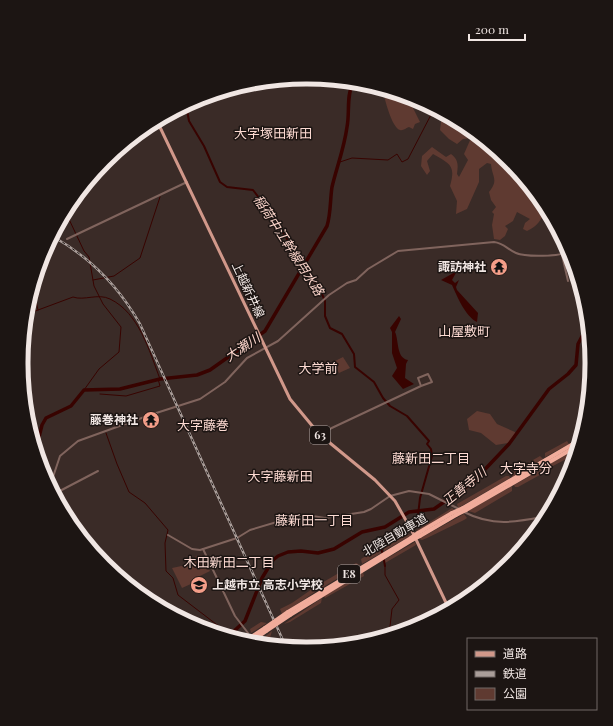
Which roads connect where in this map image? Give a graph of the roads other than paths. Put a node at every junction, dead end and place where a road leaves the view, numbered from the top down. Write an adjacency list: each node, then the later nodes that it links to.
1 (160, 126): 2 (main road, 上越新井線 / 63)
2 (187, 182): 3 (street); 6 (main road, 上越新井線 / 63)
3 (67, 239)
4 (562, 255): 5 (street); 6 (street)
5 (568, 281)
6 (265, 347): 8 (main road, 上越新井線 / 63); 12 (street)
7 (421, 386): 7 (street); 8 (street)
8 (319, 434): 14 (main road, 上越新井線 / 63)
9 (573, 444): 15 (highway, 北陸自動車道 / E8)
10 (571, 449): 15 (highway, 北陸自動車道 / E8)
11 (98, 471): 13 (street)
12 (53, 478)
13 (60, 491)
14 (390, 496): 16 (street); 18 (street); 19 (main road, 上越新井線 / 63)
15 (464, 509): 20 (highway, 北陸自動車道 / E8, bridge)
16 (539, 517)
17 (168, 535): 18 (street)
18 (202, 549): 21 (street)
19 (446, 604)
20 (266, 629): 22 (highway, 北陸自動車道 / E8); 23 (highway, 北陸自動車道 / E8)
21 (248, 633)
22 (253, 636)
23 (257, 637)

